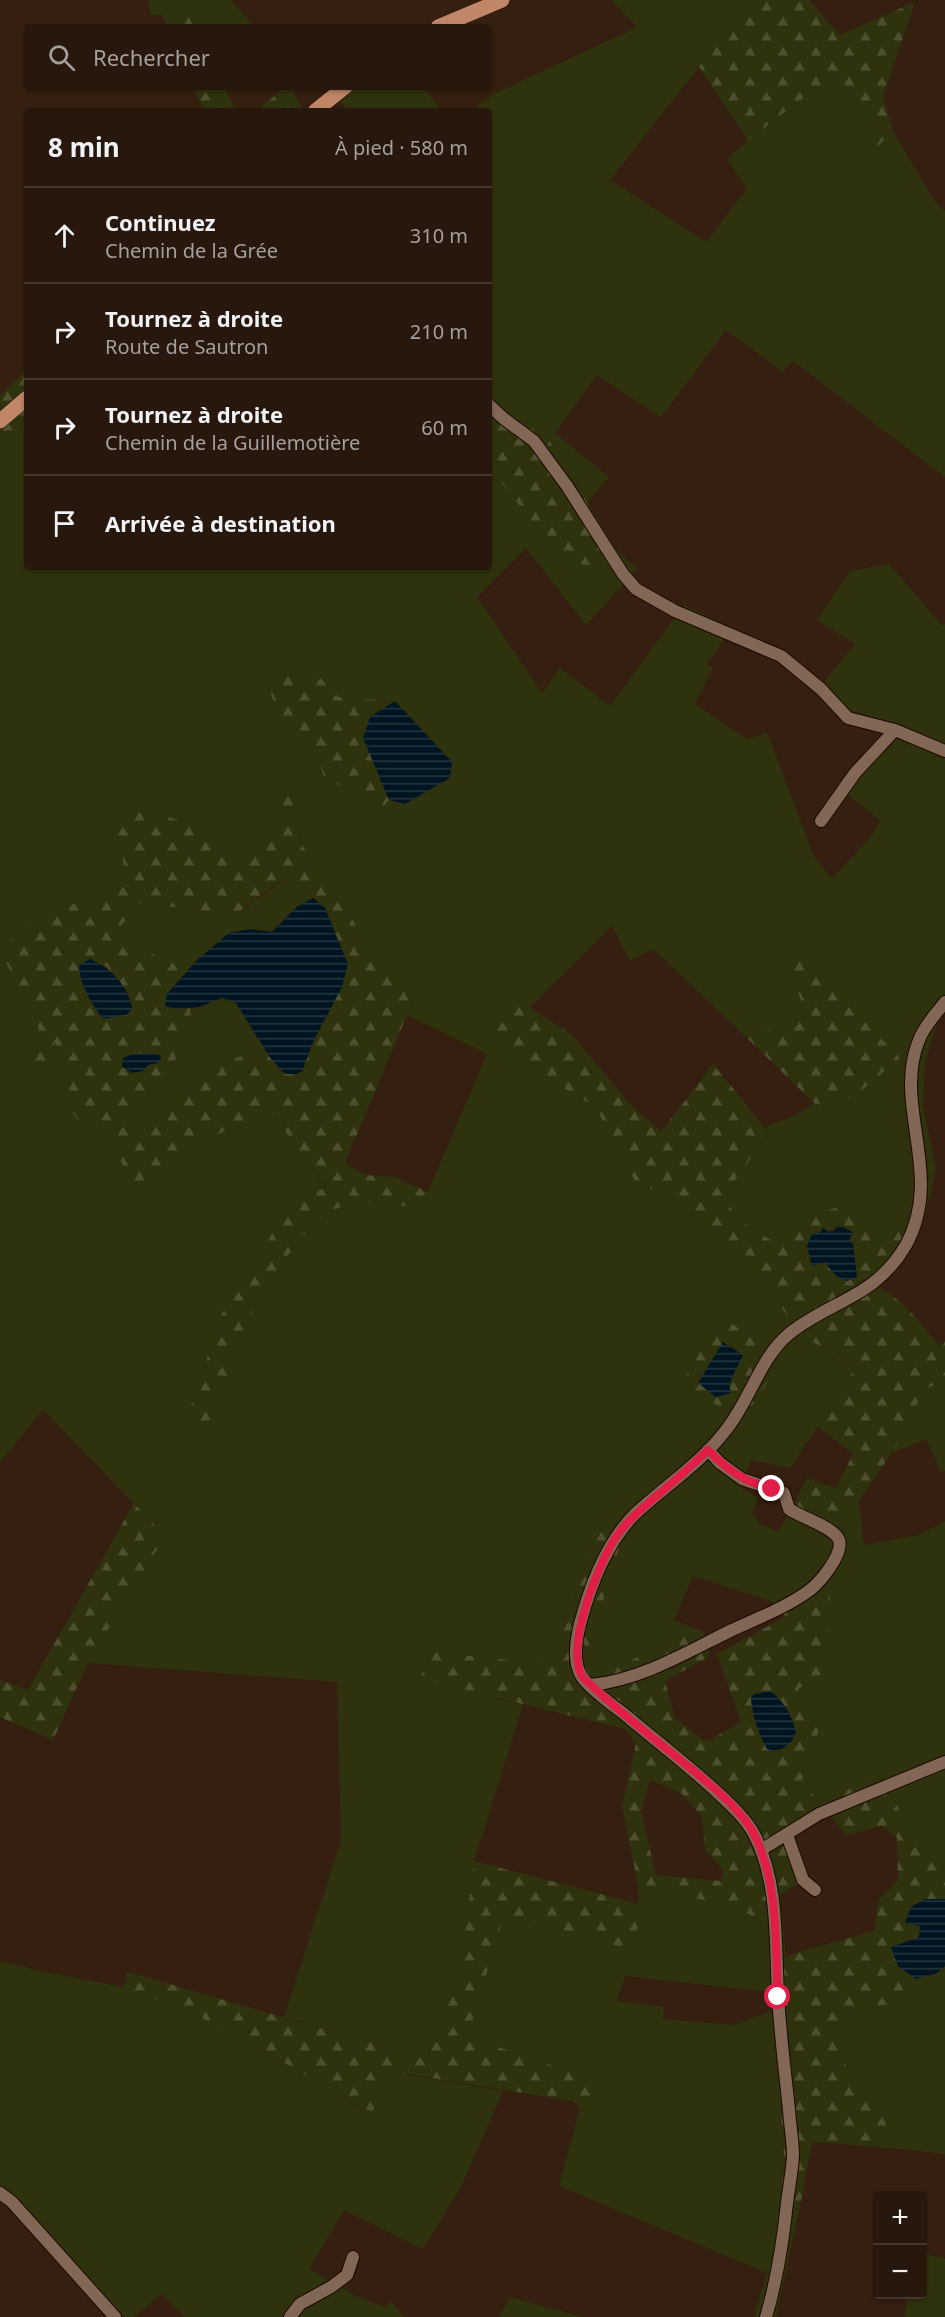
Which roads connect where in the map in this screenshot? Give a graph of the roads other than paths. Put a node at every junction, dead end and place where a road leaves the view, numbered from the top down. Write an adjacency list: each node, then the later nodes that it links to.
1 (501, 0): 2 (main road)
2 (445, 24)
3 (341, 90): 4 (main road)
4 (319, 108)
5 (24, 401): 7 (main road)
6 (492, 408): 8 (street)
7 (0, 421)
8 (895, 730): 9 (street); 10 (street)
9 (945, 751)
10 (821, 821)
11 (945, 1002): 12 (street)
12 (708, 1450): 13 (street); 13 (street)
13 (587, 1681): 16 (street)
14 (945, 1762): 15 (street)
15 (787, 1835): 16 (street); 17 (street)
16 (761, 1850): 22 (street)
17 (816, 1890)
18 (0, 2193): 20 (street)
19 (353, 2257): 21 (street)
20 (115, 2317)
21 (290, 2317)
22 (766, 2317)

